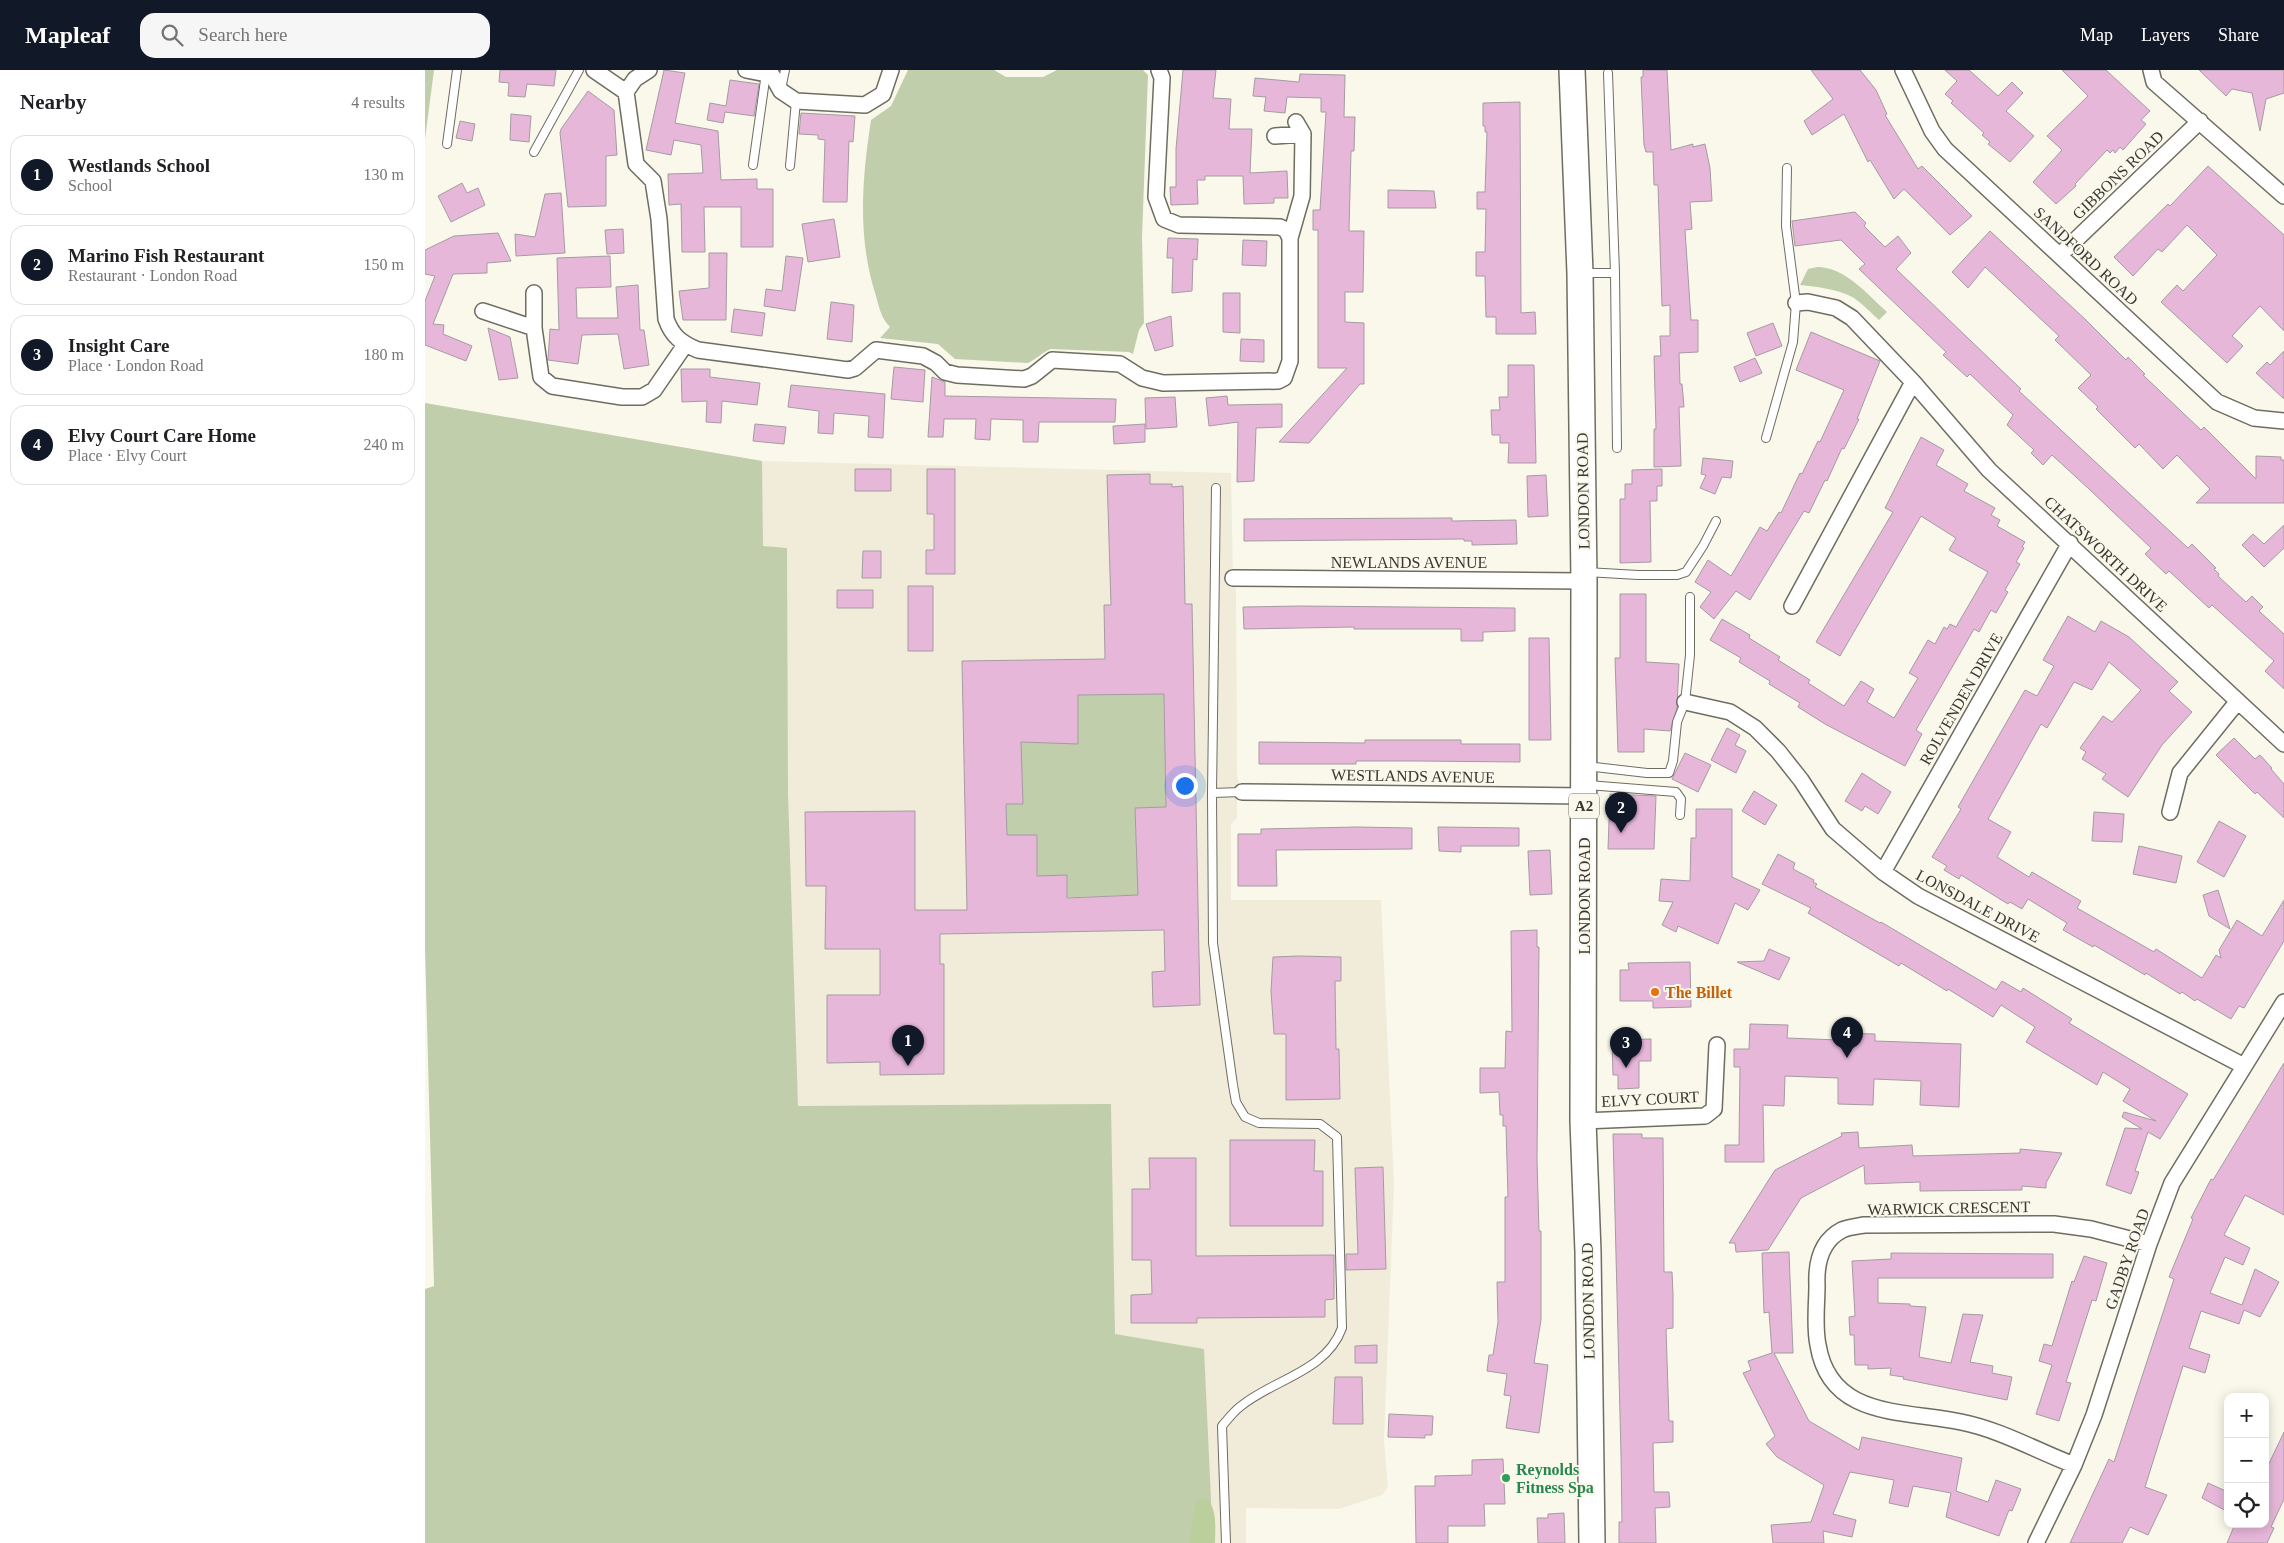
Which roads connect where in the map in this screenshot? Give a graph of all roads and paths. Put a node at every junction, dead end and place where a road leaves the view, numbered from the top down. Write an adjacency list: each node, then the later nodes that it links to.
1 (457, 70): 19 (lane)
2 (579, 70): 20 (lane)
3 (595, 70): 15 (street)
4 (649, 70): 15 (street)
5 (746, 70): 12 (street)
6 (785, 70): 14 (lane)
7 (891, 70): 16 (street)
8 (1159, 70): 25 (street)
9 (1571, 70): 27 (main road, LONDON ROAD / A2)
10 (1903, 70): 26 (street, SANDFORD ROAD)
11 (2151, 70): 17 (street)
12 (766, 72): 14 (street); 21 (lane)
13 (1607, 73): 28 (lane)
14 (781, 91): 16 (street)
15 (626, 92): 33 (street)
16 (796, 101): 22 (lane)
17 (2200, 121): 24 (street); 26 (street, GIBBONS ROAD)
18 (1275, 136): 25 (street)
19 (447, 144)
20 (534, 152)
21 (753, 165)
22 (790, 166)
23 (1787, 168): 30 (lane)
24 (2284, 196)
25 (1290, 238): 33 (street)
26 (2061, 254): 35 (street, SANDFORD ROAD)
27 (1580, 273): 28 (lane); 41 (main road, LONDON ROAD / A2)
28 (1615, 274): 37 (lane)
29 (534, 293): 32 (street)
30 (1796, 302): 34 (street, CHATSWORTH DRIVE); 36 (lane)
31 (483, 311): 32 (street)
32 (534, 328): 33 (street)
33 (685, 345)
34 (1913, 382): 40 (street, CHATSWORTH DRIVE); 44 (street)
35 (2284, 421)
36 (1766, 438)
37 (1617, 448)
38 (1217, 488): 50 (lane)
39 (1716, 521): 41 (lane)
40 (2070, 543): 45 (street, CHATSWORTH DRIVE); 53 (street, ROLVENDEN DRIVE)
41 (1584, 576): 42 (street, NEWLANDS AVENUE); 48 (main road, LONDON ROAD / A2)
42 (1233, 578)
43 (1690, 597): 46 (lane)
44 (1792, 606)
45 (2238, 701): 47 (street, CHATSWORTH DRIVE); 51 (street)
46 (1685, 702): 48 (lane); 53 (street, LONSDALE DRIVE)
47 (2284, 744)
48 (1584, 782): 49 (street, WESTLANDS AVENUE); 52 (lane); 57 (main road, LONDON ROAD / A2)
49 (1242, 792): 50 (lane)
50 (1212, 793): 60 (lane)
51 (2170, 812)
52 (1680, 815)
53 (1883, 872): 56 (street, LONSDALE DRIVE)
54 (2284, 1002): 56 (street, GADBY ROAD)
55 (1717, 1045): 57 (street, ELVY COURT)
56 (2245, 1066): 58 (street, GADBY ROAD)
57 (1583, 1121): 61 (main road, LONDON ROAD / A2)
58 (2149, 1244): 59 (street, GADBY ROAD); 59 (street, WARWICK CRESCENT)
59 (2074, 1465): 62 (street, GADBY ROAD)
60 (1226, 1543)
61 (1592, 1543)
62 (2037, 1543)

